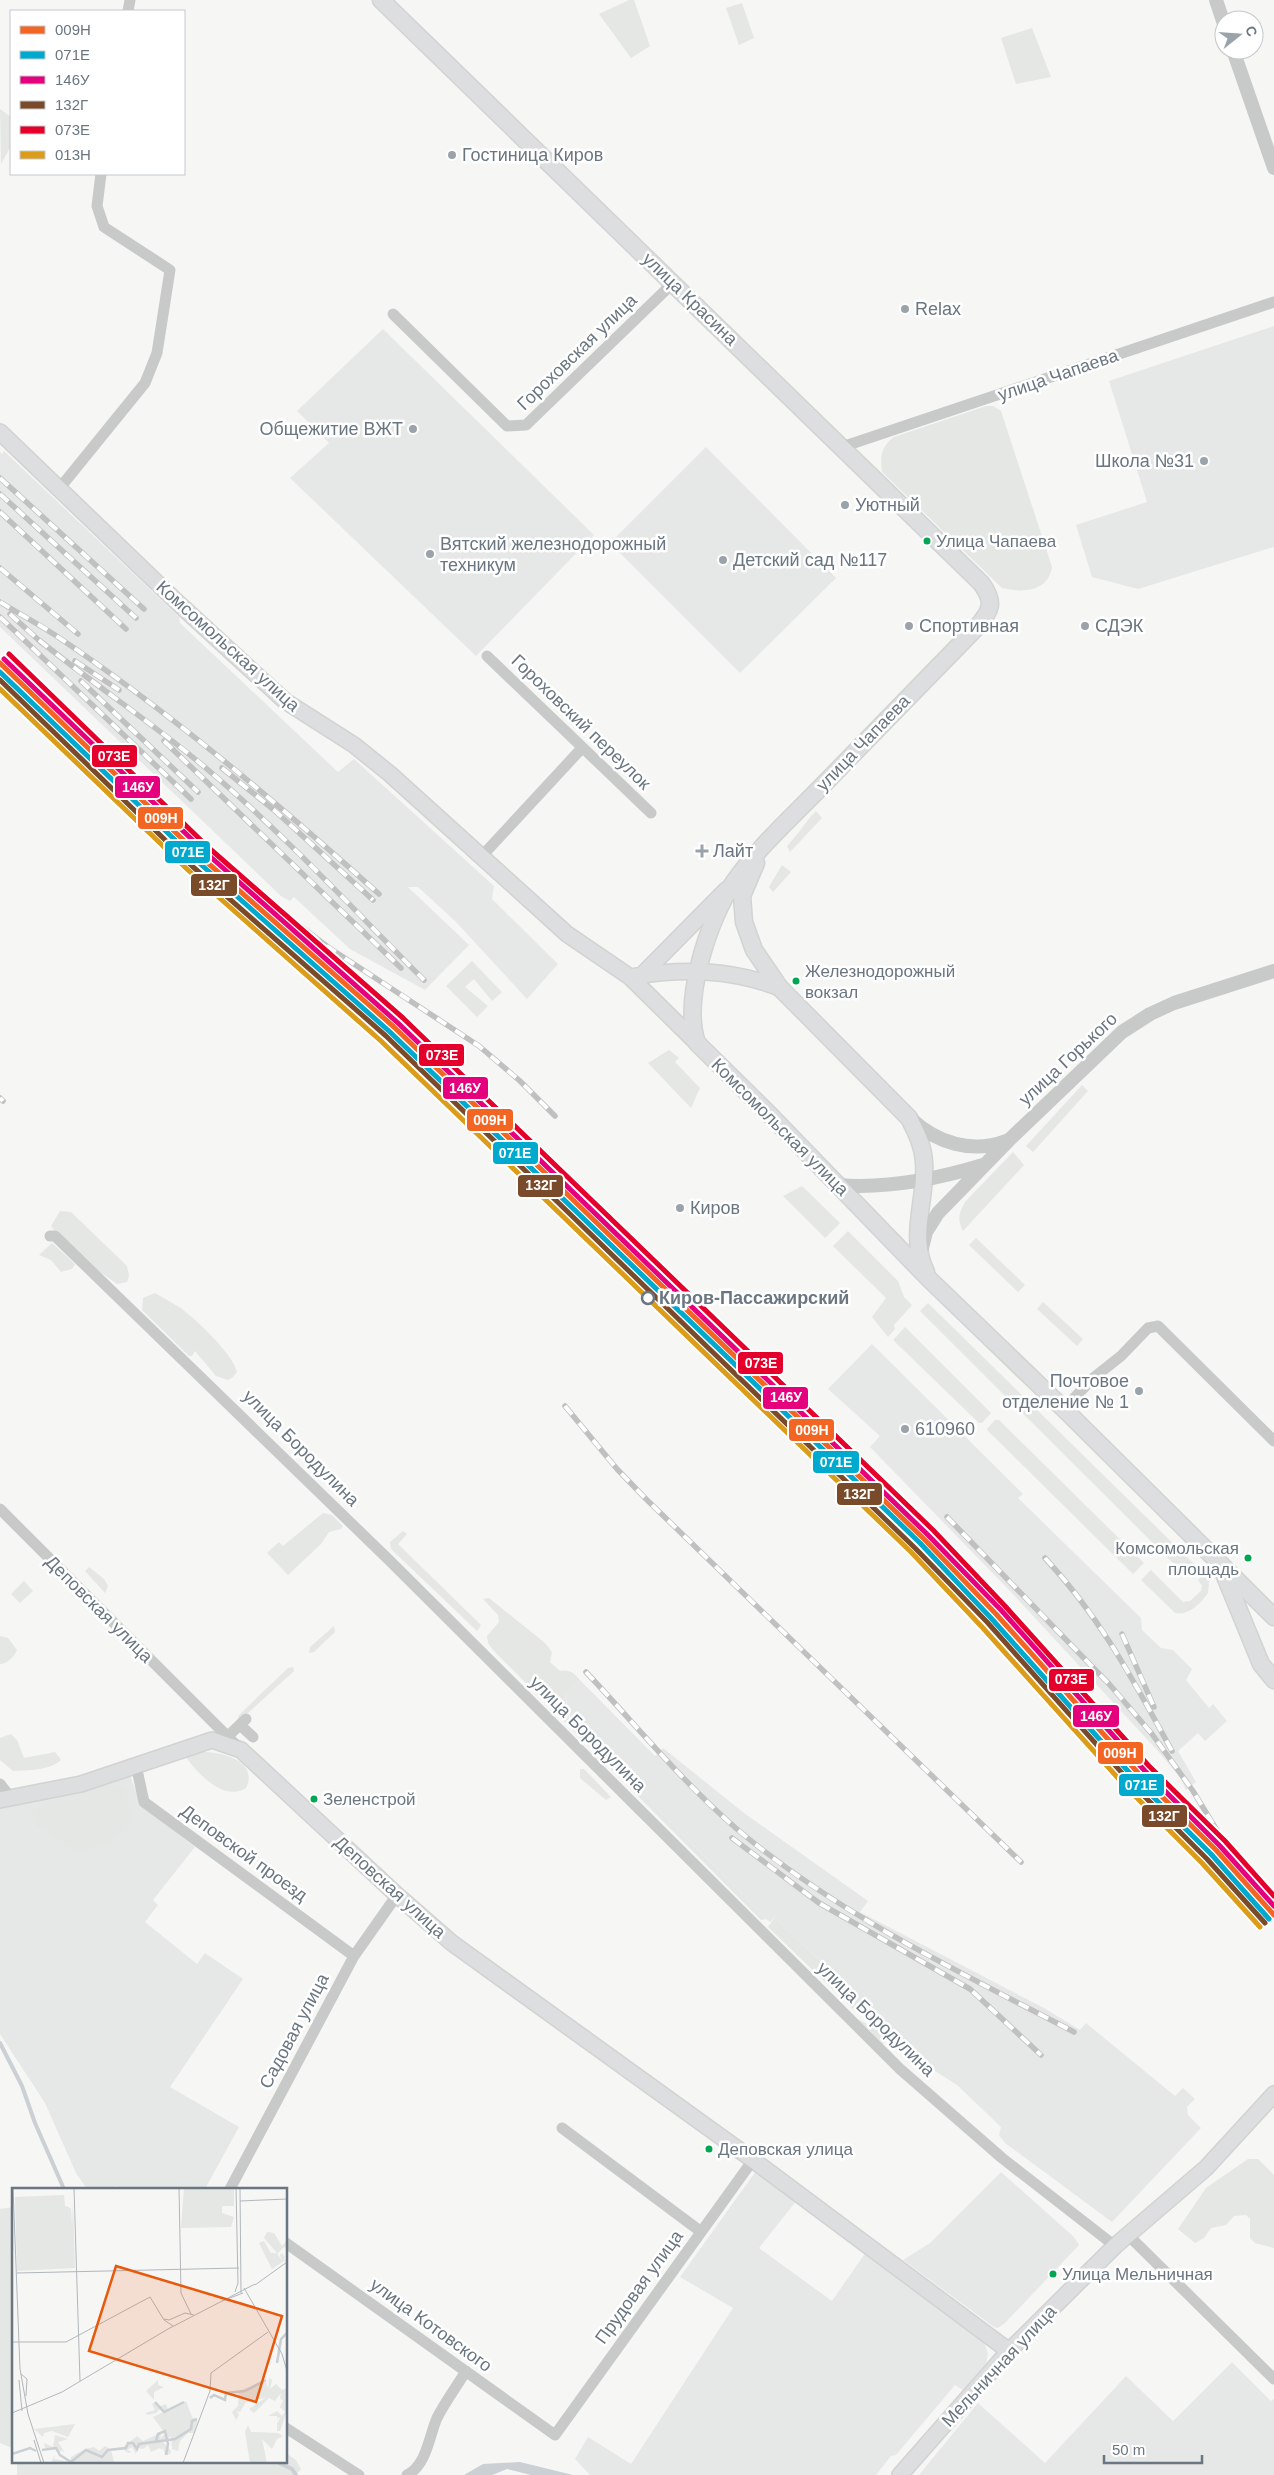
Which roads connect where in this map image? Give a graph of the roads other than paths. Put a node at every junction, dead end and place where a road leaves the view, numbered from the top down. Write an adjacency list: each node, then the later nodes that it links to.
1 (381, 0): 5 (main road, улица Красина)
2 (1236, 60): 3 (street)
3 (1274, 168)
4 (101, 175): 10 (street)
5 (673, 283): 7 (street, Гороховская улица); 9 (main road, улица Красина)
6 (1274, 302): 9 (street, улица Чапаева)
7 (393, 314)
8 (0, 432): 10 (main road, Комсомольская улица)
9 (842, 446): 11 (main road, улица Красина)
10 (59, 489): 16 (main road, Комсомольская улица)
11 (991, 604): 15 (main road, улица Чапаева)
12 (486, 656): 13 (street, Гороховский переулок)
13 (582, 748): 14 (street, Гороховский переулок); 16 (street)
14 (651, 813)
15 (761, 849): 17 (main road, улица Чапаева); 21 (main road)
16 (482, 856): 20 (main road, Комсомольская улица)
17 (734, 882): 19 (main road, улица Чапаева); 20 (main road, улица Чапаева)
18 (1274, 971): 24 (street, улица Горького)
19 (698, 972): 20 (main road); 21 (main road); 22 (main road, улица Чапаева)
20 (636, 976): 22 (main road, Комсомольская улица)
21 (780, 988): 23 (main road)
22 (697, 1043): 27 (main road, Комсомольская улица)
23 (909, 1118): 24 (street); 26 (main road)
24 (1009, 1140): 25 (street, улица Горького)
25 (984, 1165): 26 (street); 29 (street, улица Горького)
26 (924, 1179): 27 (street); 29 (main road)
27 (838, 1185): 29 (main road, Комсомольская улица)
28 (50, 1236): 52 (street, улица Бородулина)
29 (925, 1272): 30 (main road, Комсомольская улица)
30 (1064, 1409): 31 (street); 33 (main road, Комсомольская улица)
31 (1274, 1441)
32 (0, 1509): 37 (street, Деповская улица)
33 (1219, 1562): 34 (main road, Комсомольская улица); 35 (main road, Комсомольская улица)
34 (1274, 1617)
35 (1267, 1660): 36 (main road, Комсомольская улица)
36 (1274, 1680)
37 (227, 1737): 38 (street); 39 (street, Деповская улица)
38 (253, 1737)
39 (241, 1750): 40 (main road, Деповская улица); 43 (main road, Деповская улица)
40 (136, 1765): 42 (main road, Деповская улица); 44 (street, Деповской проезд)
41 (0, 1784): 42 (street)
42 (5, 1799)
43 (397, 1895): 44 (street, Садовая улица); 47 (main road, Деповская улица)
44 (354, 1956): 48 (street, Садовая улица)
45 (1274, 2094): 50 (main road, Мельничная улица)
46 (562, 2128): 49 (street)
47 (753, 2160): 49 (street, Прудовая улица); 53 (main road, Деповская улица)
48 (231, 2188)
49 (700, 2231): 57 (street, Прудовая улица)
50 (1128, 2235): 52 (main road, Мельничная улица); 55 (street)
51 (288, 2244): 54 (street, улица Котовского)
52 (1115, 2246): 53 (main road, Мельничная улица)
53 (1009, 2351): 60 (main road, Мельничная улица)
54 (466, 2371): 57 (street, улица Котовского); 59 (street)
55 (1274, 2379)
56 (288, 2429): 58 (street)
57 (555, 2435)
58 (359, 2475)
59 (407, 2475)
60 (900, 2475)

